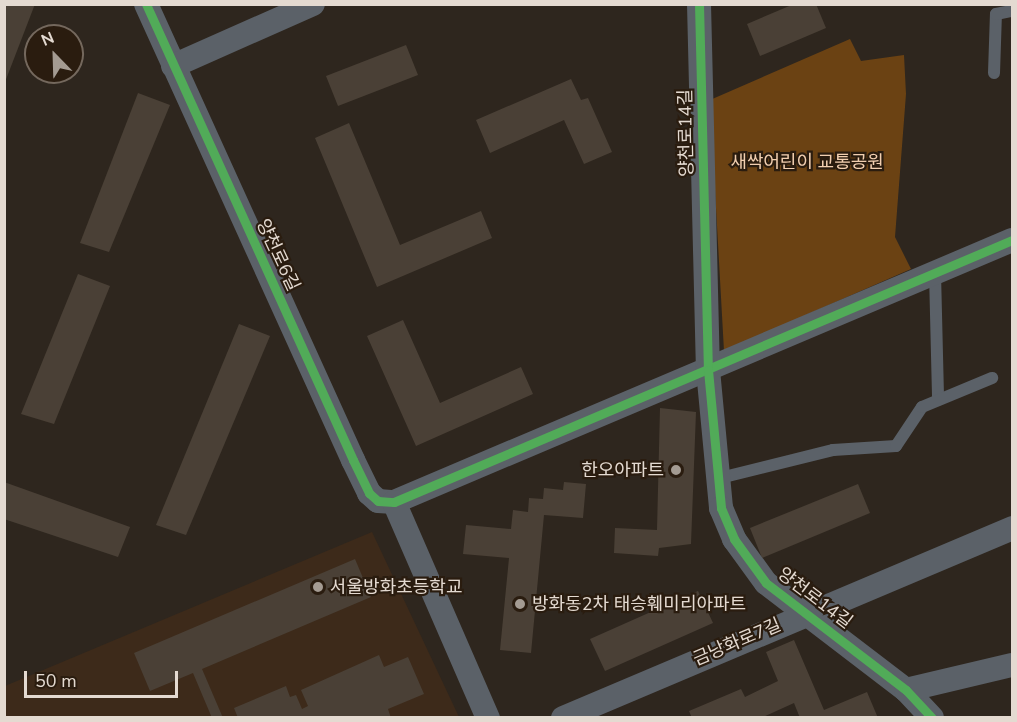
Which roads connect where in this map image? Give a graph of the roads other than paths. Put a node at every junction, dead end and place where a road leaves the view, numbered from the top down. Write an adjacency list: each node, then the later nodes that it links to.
1 (146, 4): 5 (street, 양천로6길)
2 (313, 4): 5 (street)
3 (699, 4): 9 (street, 양천로14길)
4 (1012, 11): 6 (lane)
5 (173, 66): 13 (street, 양천로6길)
6 (994, 74)
7 (1012, 240): 8 (street)
8 (934, 273): 9 (street); 11 (lane)
9 (708, 370): 12 (street, 양천로14길); 13 (street)
10 (992, 378): 11 (lane)
11 (938, 400): 12 (lane)
12 (716, 479): 15 (street, 양천로14길)
13 (394, 502): 18 (street)
14 (1012, 528): 15 (street, 금낭화로7길)
15 (808, 612): 17 (street, 양천로14길); 19 (street, 금낭화로7길)
16 (1012, 665): 17 (street)
17 (906, 690): 20 (street, 양천로14길)
18 (488, 717)
19 (563, 717)
20 (932, 717)

